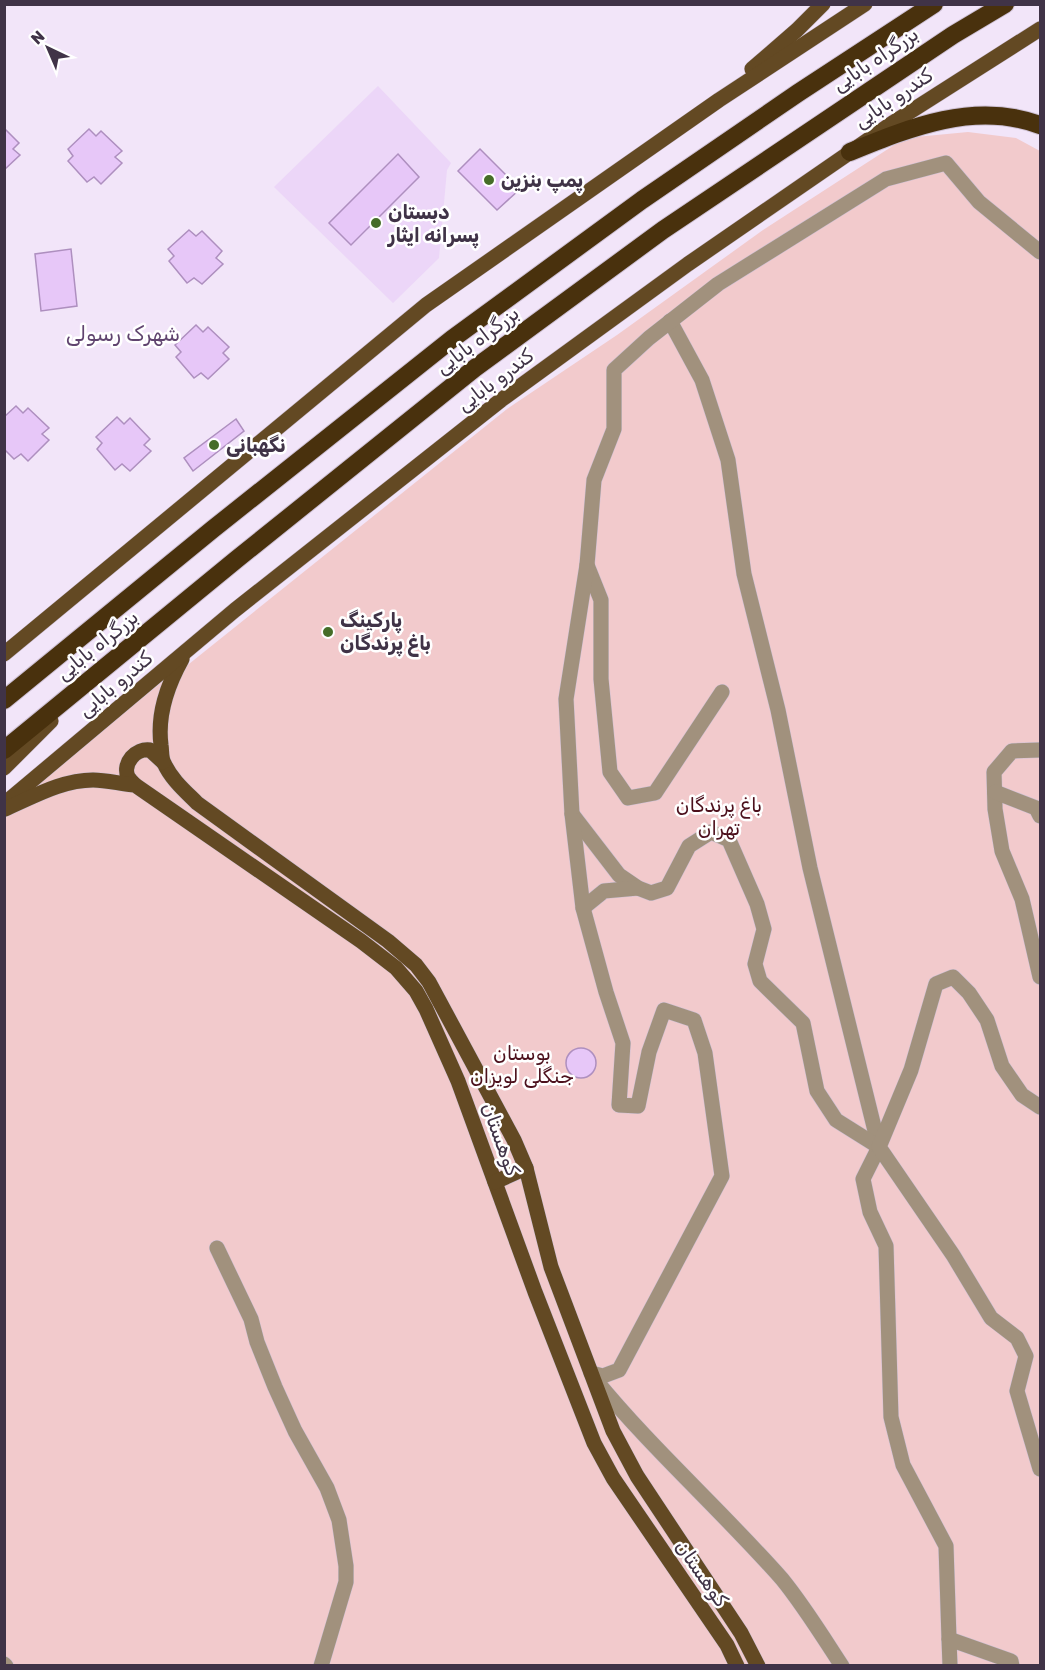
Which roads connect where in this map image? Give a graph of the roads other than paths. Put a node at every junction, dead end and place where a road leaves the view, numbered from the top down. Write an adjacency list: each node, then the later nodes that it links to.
1 (823, 4): 6 (main road)
2 (865, 4): 6 (main road)
3 (934, 4): 16 (highway, بزرگراه بابایی)
4 (1005, 4): 14 (highway, بزرگراه بابایی)
5 (1041, 29): 8 (main road, کندرو بابایی)
6 (702, 112): 13 (main road)
7 (1041, 125): 8 (highway)
8 (850, 152): 12 (main road, کندرو بابایی)
9 (1041, 252): 10 (street)
10 (669, 321): 11 (street); 31 (street)
11 (587, 565): 15 (street); 25 (street)
12 (186, 653): 19 (main road); 23 (main road, کندرو بابایی)
13 (4, 654)
14 (91, 679): 17 (highway, بزرگراه بابایی); 20 (main road)
15 (722, 692)
16 (4, 700)
17 (4, 750)
18 (1041, 750): 22 (street)
19 (163, 762): 21 (main road); 32 (main road, کوهستان)
20 (4, 768)
21 (135, 785): 24 (main road, کوهستان); 33 (main road, کوهستان)
22 (995, 792): 26 (street); 29 (street)
23 (4, 804)
24 (4, 810)
25 (572, 814): 27 (street); 28 (street)
26 (1041, 816)
27 (638, 888): 28 (street); 31 (street)
28 (583, 908): 35 (street)
29 (1041, 977)
30 (1041, 1107): 31 (street)
31 (879, 1147): 36 (street); 37 (street)
32 (526, 1168): 33 (main road); 35 (main road, کوهستان)
33 (495, 1182): 39 (main road, کوهستان)
34 (217, 1248): 38 (street)
35 (591, 1373): 40 (main road, کوهستان); 41 (street)
36 (1041, 1469)
37 (949, 1639): 42 (street); 43 (street)
38 (321, 1665)
39 (737, 1665)
40 (758, 1665)
41 (843, 1665)
42 (950, 1665)
43 (1012, 1665)

